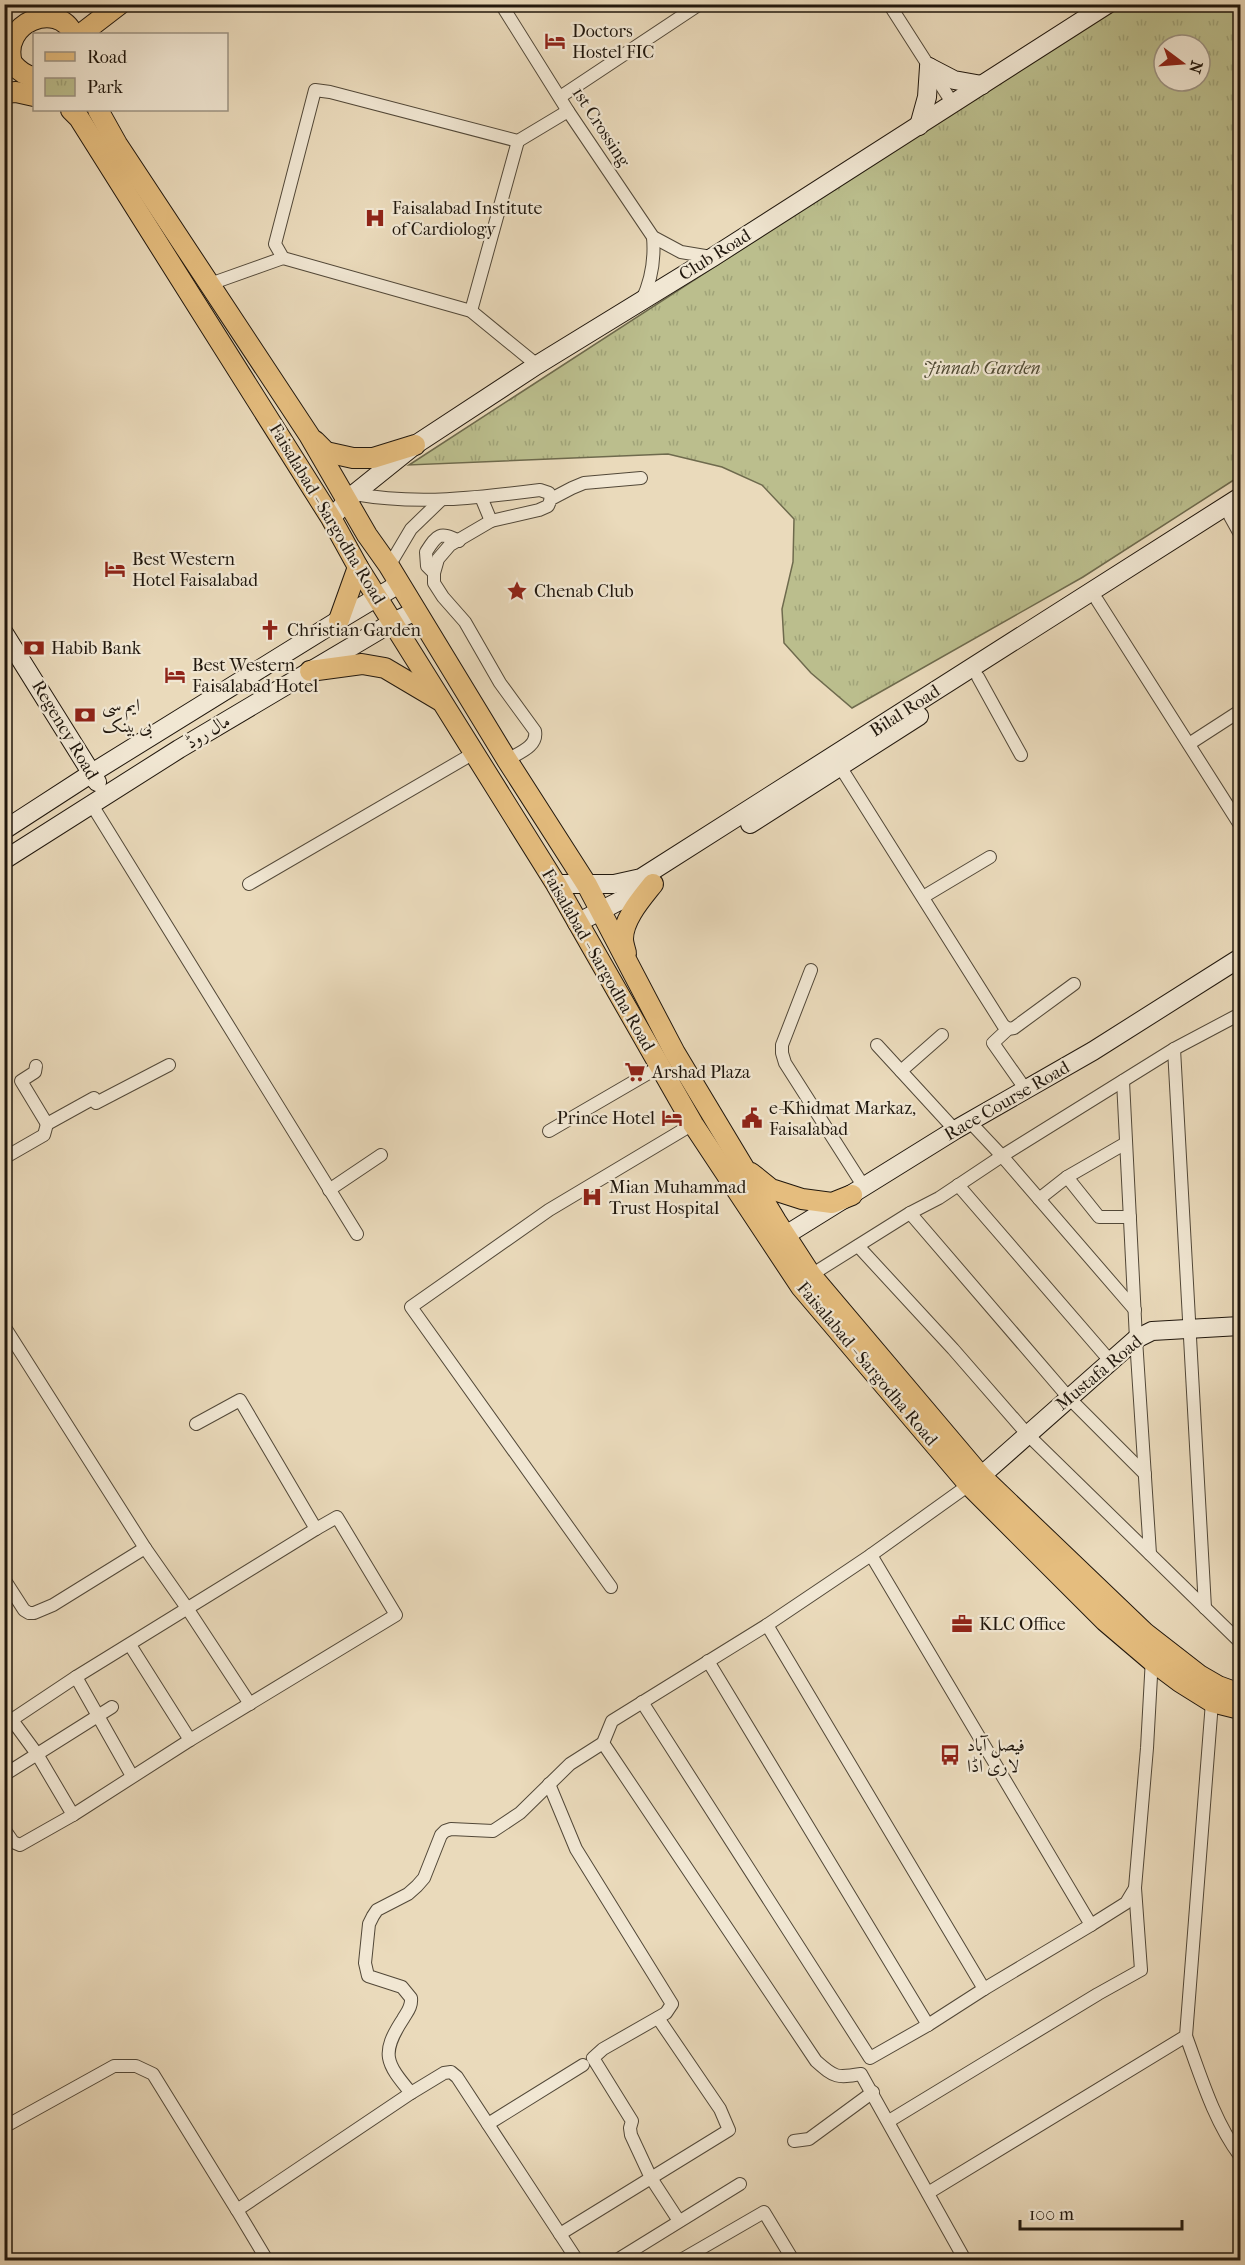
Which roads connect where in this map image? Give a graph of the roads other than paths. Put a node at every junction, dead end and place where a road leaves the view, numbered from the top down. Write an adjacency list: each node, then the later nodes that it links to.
1 (74, 4): 8 (main road)
2 (501, 4): 18 (street, 1st Crossing)
3 (700, 4): 18 (street)
4 (889, 4): 13 (street)
5 (1108, 4): 15 (main road, Club Road)
6 (118, 6): 10 (main road); 11 (main road)
7 (32, 8): 8 (main road); 12 (main road)
8 (56, 14): 9 (main road)
9 (72, 33)
10 (82, 33)
11 (106, 33)
12 (6, 36): 14 (main road)
13 (929, 67): 15 (main road); 19 (street); 23 (main road)
14 (19, 76)
15 (982, 85): 19 (main road, Club Road)
16 (4, 93): 17 (main road)
17 (33, 96)
18 (560, 97): 21 (street, 1st Crossing)
19 (953, 104): 23 (main road, Club Road)
20 (98, 111): 24 (main road, Faisalabad - Sargodha Road)
21 (568, 111): 25 (street); 26 (street, 1st Crossing)
22 (71, 112): 24 (main road, Faisalabad - Sargodha Road)
23 (919, 126): 27 (main road, Club Road)
24 (108, 134): 29 (main road, Faisalabad - Sargodha Road); 42 (main road, Faisalabad - Sargodha Road)
25 (518, 141): 28 (street); 31 (street)
26 (653, 237): 27 (street, 1st Crossing); 30 (street)
27 (713, 257): 30 (main road, Club Road)
28 (283, 258): 29 (street); 31 (street)
29 (210, 284): 33 (main road, Faisalabad - Sargodha Road)
30 (642, 301): 32 (main road, Club Road)
31 (471, 311): 32 (street)
32 (537, 365): 34 (main road, Club Road)
33 (309, 435): 34 (main road); 36 (main road, Faisalabad - Sargodha Road)
34 (415, 445): 36 (main road, Club Road)
35 (641, 478): 39 (street)
36 (350, 497): 40 (street); 42 (main road, Club Road); 45 (main road, Faisalabad - Sargodha Road)
37 (481, 497): 39 (street); 40 (street); 43 (street)
38 (1240, 497): 72 (main road, Bilal Road)
39 (551, 499): 43 (street)
40 (441, 500): 45 (street)
41 (1235, 512): 44 (street); 49 (main road, Bilal Road)
42 (331, 518): 46 (main road, Faisalabad - Sargodha Road)
43 (490, 521): 61 (street)
44 (1240, 534)
45 (389, 566): 47 (main road, Faisalabad - Sargodha Road)
46 (358, 567): 48 (main road, Faisalabad - Sargodha Road); 51 (main road)
47 (399, 584): 48 (main road, مال روڈ); 50 (main road, Faisalabad - Sargodha Road)
48 (379, 597): 51 (main road, مال روڈ); 52 (main road, Faisalabad - Sargodha Road)
49 (1097, 600): 55 (main road, Bilal Road); 58 (street)
50 (416, 611): 52 (main road, مال روڈ); 61 (main road, Faisalabad - Sargodha Road)
51 (339, 620): 63 (main road, مال روڈ)
52 (393, 622): 54 (main road, مال روڈ); 56 (main road, Faisalabad - Sargodha Road)
53 (4, 633): 63 (main road, Regency Road)
54 (310, 672): 56 (main road); 64 (main road, مال روڈ)
55 (978, 677): 60 (street); 62 (main road, Bilal Road)
56 (441, 701): 59 (main road, Faisalabad - Sargodha Road)
57 (1240, 711): 58 (street)
58 (1189, 744): 65 (street)
59 (474, 753): 69 (street); 70 (main road, Faisalabad - Sargodha Road)
60 (1021, 755)
61 (507, 760): 72 (main road, Faisalabad - Sargodha Road)
62 (841, 768): 71 (main road, Bilal Road); 73 (street)
63 (92, 773): 64 (main road, Regency Road); 66 (main road, مال روڈ)
64 (99, 800): 68 (main road, مال روڈ); 102 (street)
65 (1240, 825)
66 (4, 830)
67 (990, 857): 73 (street)
68 (4, 860)
69 (249, 884)
70 (556, 884): 72 (main road, Bilal Road); 75 (main road, Faisalabad - Sargodha Road)
71 (653, 884): 74 (main road, Bilal Road); 77 (main road)
72 (587, 885): 74 (main road, Faisalabad - Sargodha Road)
73 (922, 897): 81 (street)
74 (602, 911): 75 (main road, Bilal Road); 77 (main road, Faisalabad - Sargodha Road)
75 (577, 923): 87 (main road, Faisalabad - Sargodha Road)
76 (1240, 958): 90 (main road, Race Course Road)
77 (629, 967): 99 (main road, Faisalabad - Sargodha Road)
78 (811, 970): 103 (street)
79 (1074, 984): 81 (street)
80 (1240, 1014): 84 (street)
81 (1008, 1029): 90 (street)
82 (942, 1035): 88 (street)
83 (877, 1045): 88 (street)
84 (1174, 1049): 89 (street); 114 (street)
85 (169, 1065): 91 (street)
86 (36, 1066): 91 (street)
87 (659, 1067): 92 (main road, Faisalabad - Sargodha Road); 94 (street)
88 (901, 1071): 93 (street)
89 (1123, 1081): 95 (street); 97 (street)
90 (1026, 1090): 93 (main road, Race Course Road)
91 (47, 1124): 98 (street)
92 (693, 1124): 108 (main road, Faisalabad - Sargodha Road); 127 (street)
93 (963, 1126): 97 (street); 103 (main road, Race Course Road)
94 (549, 1131)
95 (1126, 1143): 100 (street); 106 (street)
96 (381, 1155): 102 (street)
97 (1002, 1156): 101 (street); 104 (street)
98 (4, 1158)
99 (744, 1168): 103 (main road); 108 (main road, Faisalabad - Sargodha Road)
100 (1067, 1177): 104 (street); 106 (street)
101 (958, 1185): 105 (street); 116 (street)
102 (329, 1190): 107 (street)
103 (858, 1191): 108 (main road, Race Course Road)
104 (1039, 1199): 111 (street)
105 (910, 1212): 109 (street); 117 (street)
106 (1130, 1217): 111 (street)
107 (357, 1234)
108 (779, 1240): 110 (main road, Faisalabad - Sargodha Road); 121 (main road, Faisalabad - Sargodha Road)
109 (858, 1246): 110 (street); 119 (street)
110 (811, 1275): 121 (main road, Faisalabad - Sargodha Road)
111 (1135, 1310): 115 (street)
112 (4, 1326): 123 (street)
113 (1240, 1326): 114 (main road, Mustafa Road)
114 (1191, 1328): 115 (main road, Mustafa Road); 129 (street)
115 (1136, 1339): 116 (main road, Mustafa Road); 120 (street)
116 (1111, 1362): 117 (main road, Mustafa Road)
117 (1069, 1398): 119 (main road, Mustafa Road); 120 (street)
118 (196, 1424): 122 (street)
119 (1028, 1435): 121 (main road, Mustafa Road); 124 (street)
120 (1145, 1474): 124 (street)
121 (975, 1481): 125 (street); 131 (main road, Faisalabad - Sargodha Road); 135 (main road, Faisalabad - Sargodha Road)
122 (316, 1529): 128 (street); 140 (street)
123 (144, 1548): 126 (street); 128 (street)
124 (1150, 1554): 129 (street)
125 (871, 1555): 130 (street); 154 (street)
126 (4, 1579)
127 (611, 1587)
128 (187, 1608): 133 (street); 140 (street)
129 (1205, 1608): 132 (street)
130 (767, 1625): 134 (street); 155 (street)
131 (1153, 1639): 135 (street); 137 (main road, Faisalabad - Sargodha Road)
132 (1240, 1642)
133 (130, 1645): 136 (street); 145 (street)
134 (708, 1661): 138 (street); 157 (street)
135 (1152, 1661): 139 (main road, Faisalabad - Sargodha Road); 153 (street)
136 (76, 1677): 143 (street); 144 (street)
137 (1240, 1694)
138 (642, 1702): 146 (street); 159 (street)
139 (1212, 1702): 142 (main road, Faisalabad - Sargodha Road); 158 (street)
140 (250, 1704): 145 (street)
141 (112, 1707): 143 (street)
142 (1240, 1709)
143 (98, 1715): 147 (street); 149 (street)
144 (8, 1723): 147 (street)
145 (190, 1740): 149 (street)
146 (603, 1743): 150 (street); 161 (street)
147 (37, 1754): 148 (street); 151 (street)
148 (4, 1775)
149 (132, 1776): 151 (street)
150 (549, 1784): 156 (street); 163 (street)
151 (73, 1815): 152 (street)
152 (4, 1829)
153 (1135, 1888): 154 (street); 164 (street)
154 (1091, 1925): 155 (street)
155 (984, 1989): 157 (street)
156 (658, 2018): 169 (street); 169 (street)
157 (928, 2025): 159 (street)
158 (1186, 2036): 168 (street); 171 (street)
159 (870, 2058): 161 (street)
160 (583, 2066): 165 (street)
161 (861, 2074): 162 (street)
162 (873, 2091): 164 (street); 167 (street)
163 (411, 2093): 165 (street); 172 (street)
164 (889, 2121): 171 (street)
165 (488, 2124): 174 (street)
166 (4, 2127): 172 (street)
167 (794, 2141)
168 (1240, 2156)
169 (651, 2178): 173 (street); 174 (street)
170 (740, 2184): 173 (street)
171 (928, 2193): 180 (street)
172 (237, 2210): 175 (street)
173 (679, 2221): 177 (street)
174 (560, 2234): 176 (street)
175 (267, 2260)
176 (577, 2260)
177 (617, 2260)
178 (681, 2260): 179 (street)
179 (793, 2260)
180 (965, 2260)

